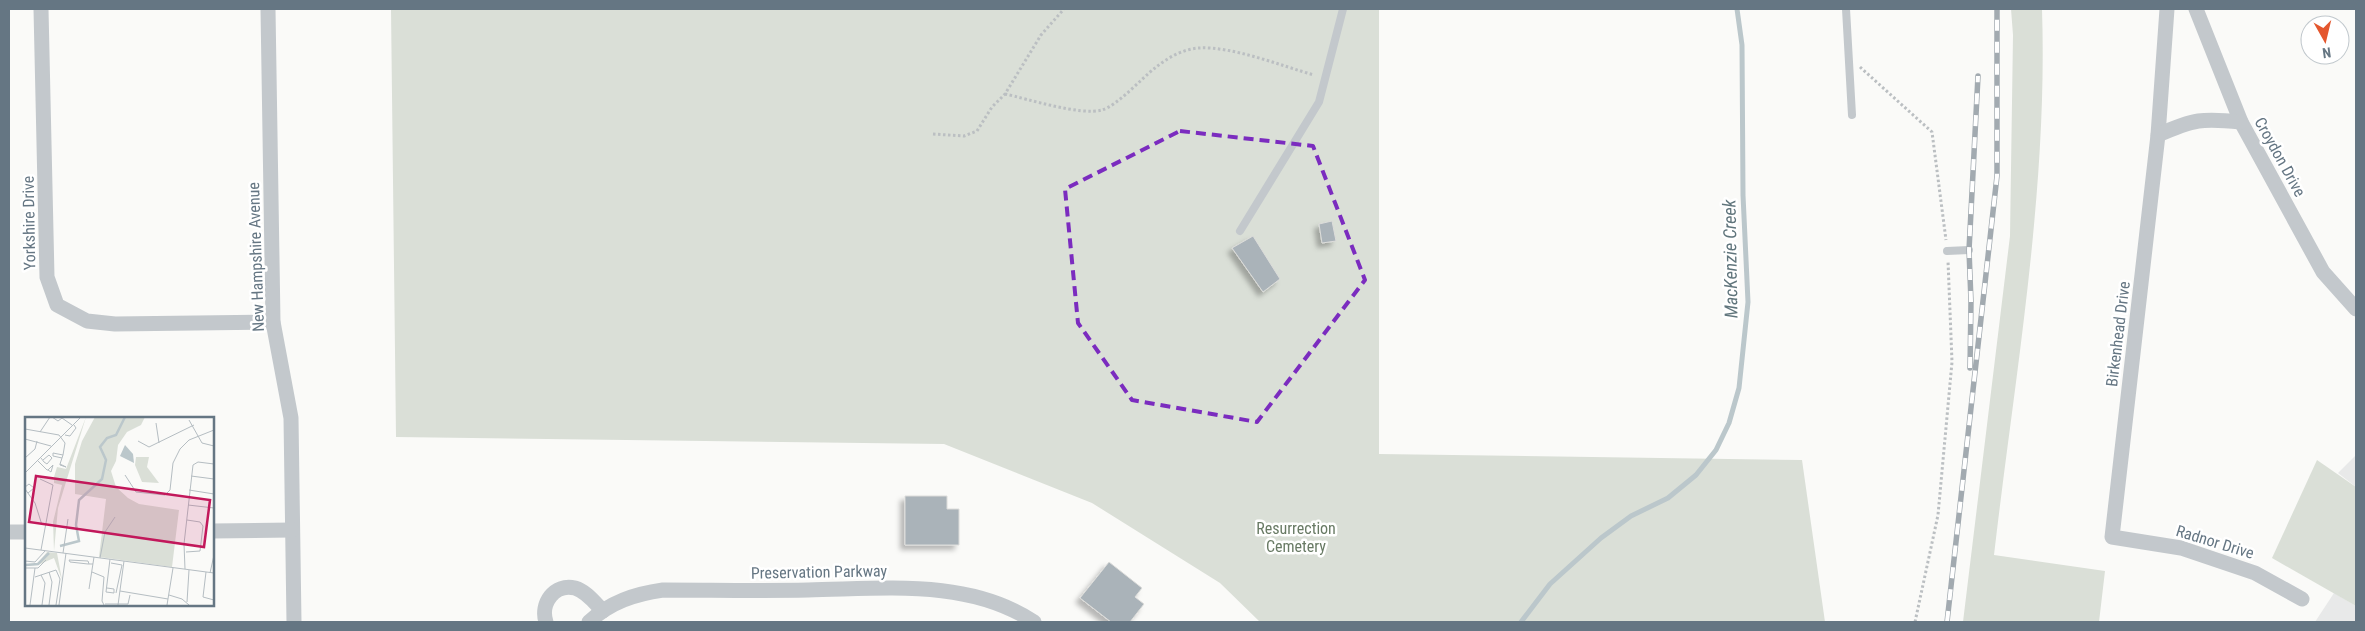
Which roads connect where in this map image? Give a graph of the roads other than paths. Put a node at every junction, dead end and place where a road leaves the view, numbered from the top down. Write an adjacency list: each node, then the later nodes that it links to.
1 (41, 9): 14 (street, Yorkshire Drive)
2 (268, 9): 14 (street, New Hampshire Avenue)
3 (1343, 9): 10 (lane)
4 (1846, 9): 7 (lane)
5 (2167, 9): 9 (street, Birkenhead Drive)
6 (2196, 9): 8 (street, Croydon Drive)
7 (1852, 115)
8 (2241, 122): 9 (street); 13 (street, Croydon Drive)
9 (2158, 135): 19 (street, Birkenhead Drive)
10 (1240, 231)
11 (1969, 250): 12 (lane)
12 (1947, 251)
13 (2356, 309)
14 (274, 322): 15 (street, New Hampshire Avenue)
15 (292, 530): 16 (street); 22 (street, New Hampshire Avenue)
16 (214, 531)
17 (9, 532): 18 (street)
18 (25, 532)
19 (2112, 537): 20 (street, Radnor Drive)
20 (2302, 599)
21 (603, 611): 23 (street); 24 (street, Preservation Parkway); 25 (street, Preservation Parkway)
22 (294, 622)
23 (546, 622)
24 (589, 622)
25 (1034, 622)

